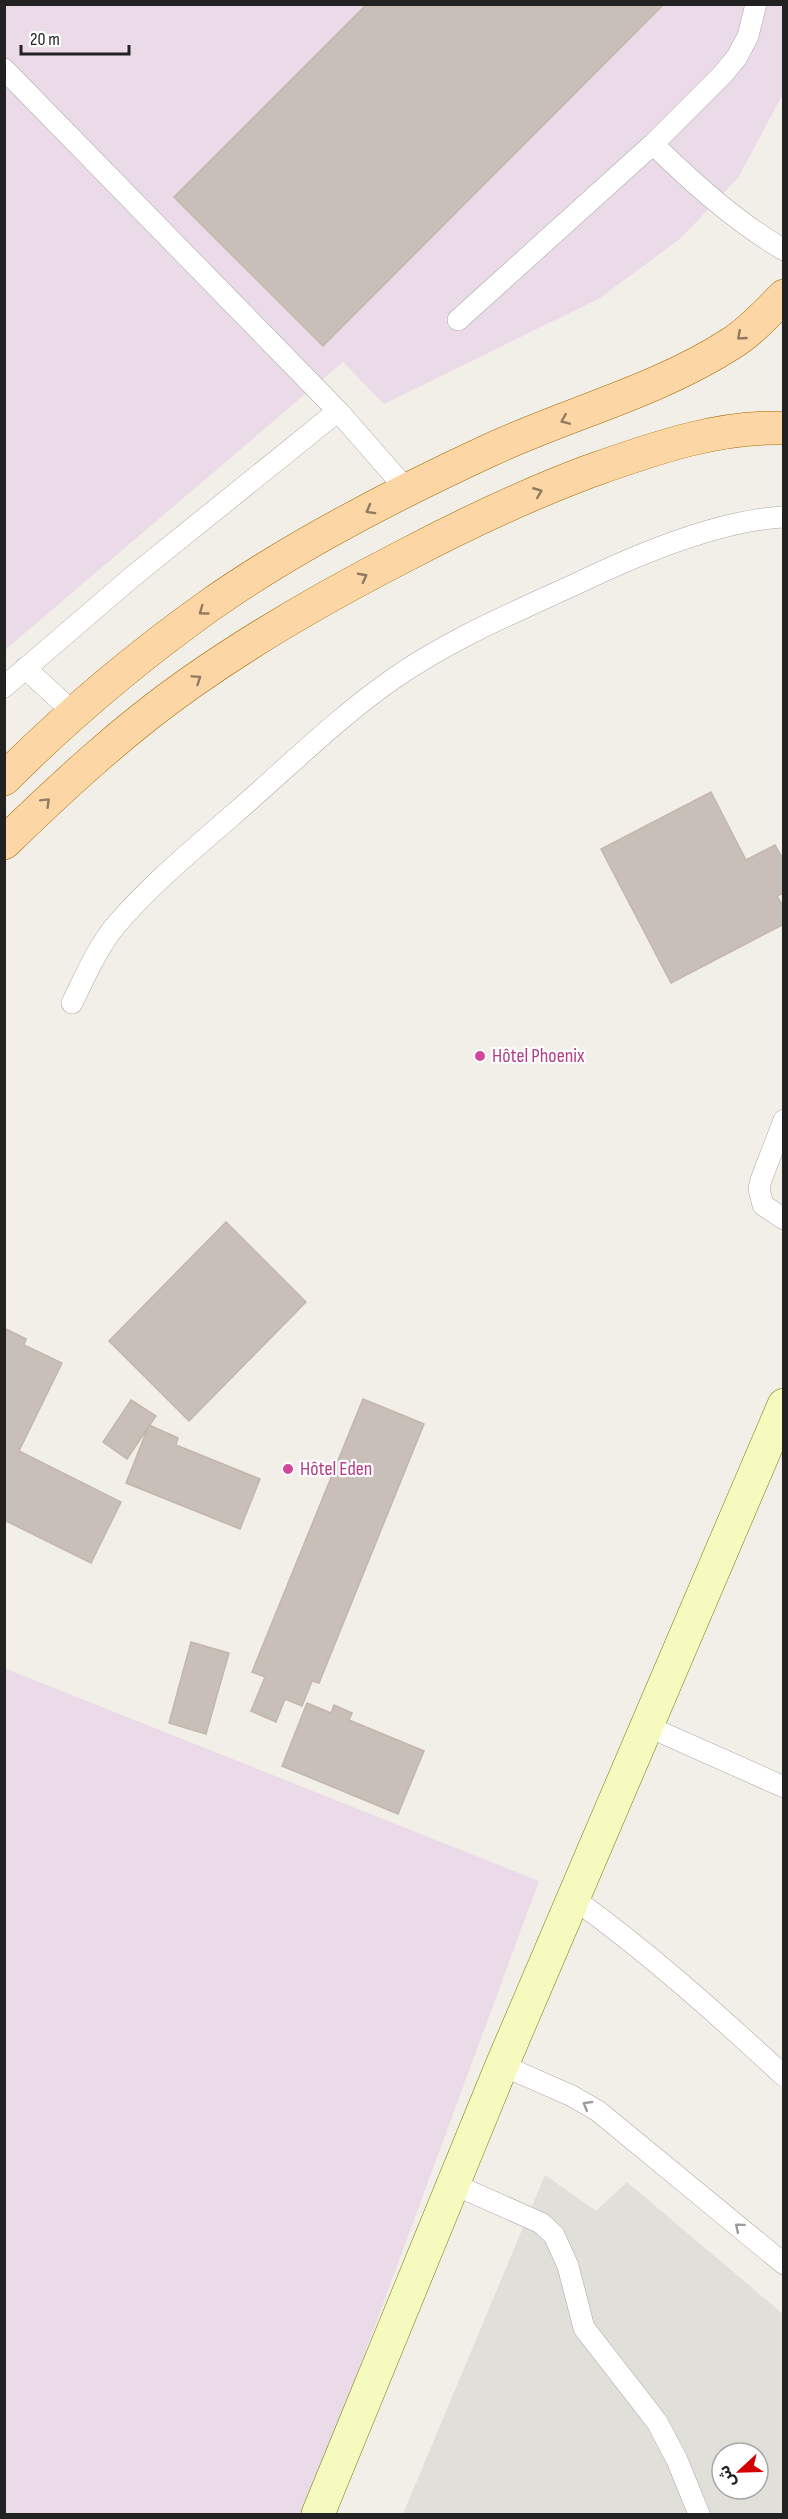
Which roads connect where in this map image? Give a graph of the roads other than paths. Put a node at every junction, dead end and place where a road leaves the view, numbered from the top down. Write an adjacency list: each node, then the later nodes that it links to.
1 (756, 4): 3 (lane)
2 (4, 69): 7 (lane)
3 (652, 144): 4 (lane); 6 (lane)
4 (783, 250)
5 (783, 296): 9 (main road, one-way to 9)
6 (458, 320)
7 (338, 411): 9 (lane); 11 (lane)
8 (783, 428): 15 (main road, one-way to 8)
9 (407, 490): 13 (main road, one-way to 13)
10 (783, 517): 16 (lane)
11 (25, 668): 12 (lane); 13 (lane)
12 (4, 687)
13 (74, 713): 14 (main road)
14 (4, 779)
15 (4, 843)
16 (72, 1003)
17 (783, 1120): 18 (lane)
18 (783, 1220)
19 (783, 1405): 20 (main road)
20 (647, 1726): 21 (lane); 22 (main road)
21 (783, 1787)
22 (573, 1898): 23 (main road); 24 (lane)
23 (502, 2065): 25 (main road); 26 (lane, one-way to 23)
24 (783, 2076)
25 (453, 2184): 27 (main road); 28 (lane)
26 (783, 2264)
27 (318, 2514)
28 (699, 2514)

